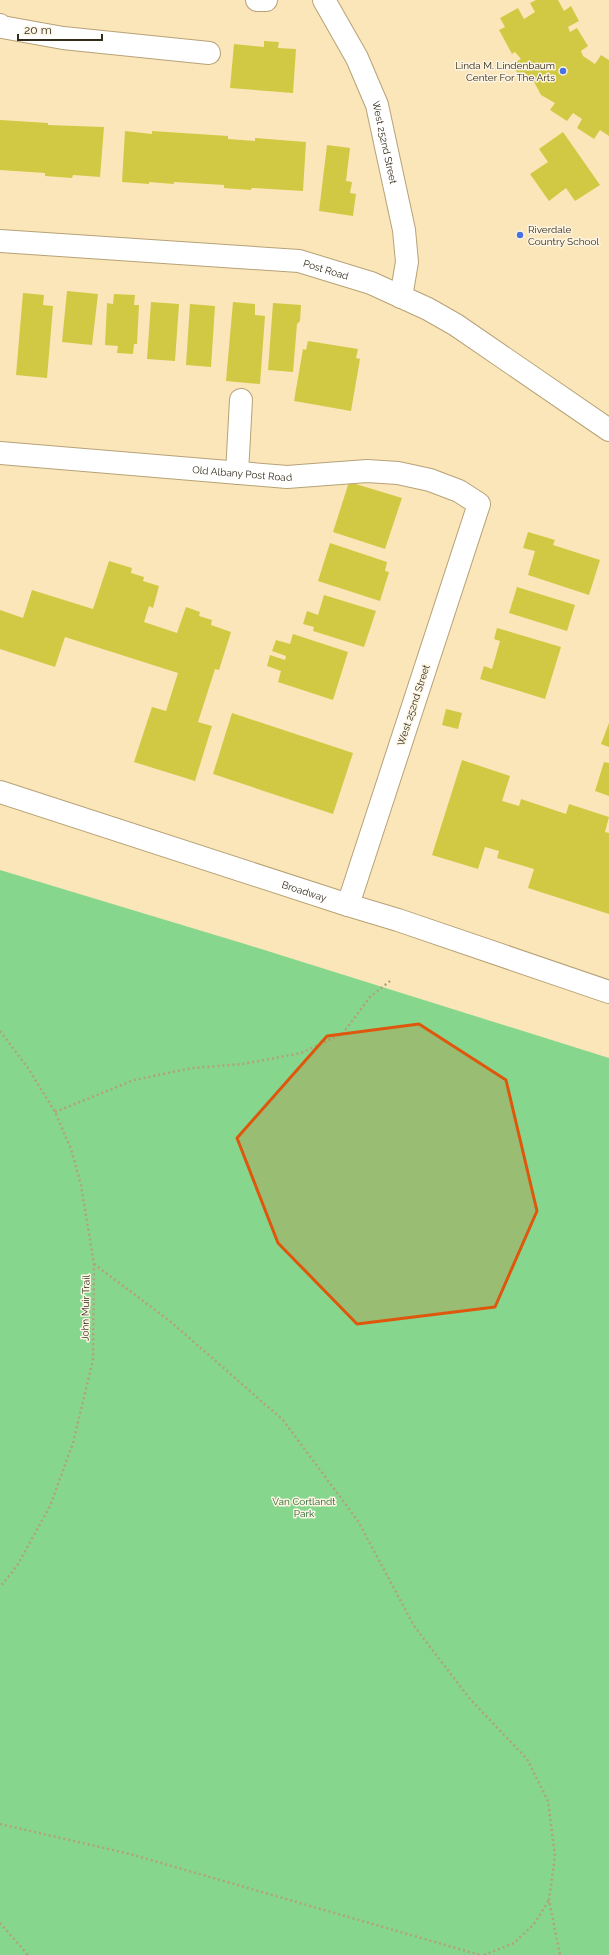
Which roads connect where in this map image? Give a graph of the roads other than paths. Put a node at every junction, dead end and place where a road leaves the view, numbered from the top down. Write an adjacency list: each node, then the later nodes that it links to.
1 (257, 0): 2 (street)
2 (266, 0)
3 (324, 0): 7 (street, West 252nd Street)
4 (0, 25): 5 (street)
5 (209, 53)
6 (0, 241): 7 (street, Post Road)
7 (401, 296): 9 (street, Post Road)
8 (241, 400): 11 (street)
9 (609, 430)
10 (0, 453): 11 (street, Old Albany Post Road)
11 (237, 473): 12 (street, Old Albany Post Road)
12 (479, 504): 14 (street, West 252nd Street)
13 (0, 792): 14 (street, Broadway)
14 (348, 905): 15 (street, Broadway)
15 (609, 992)

